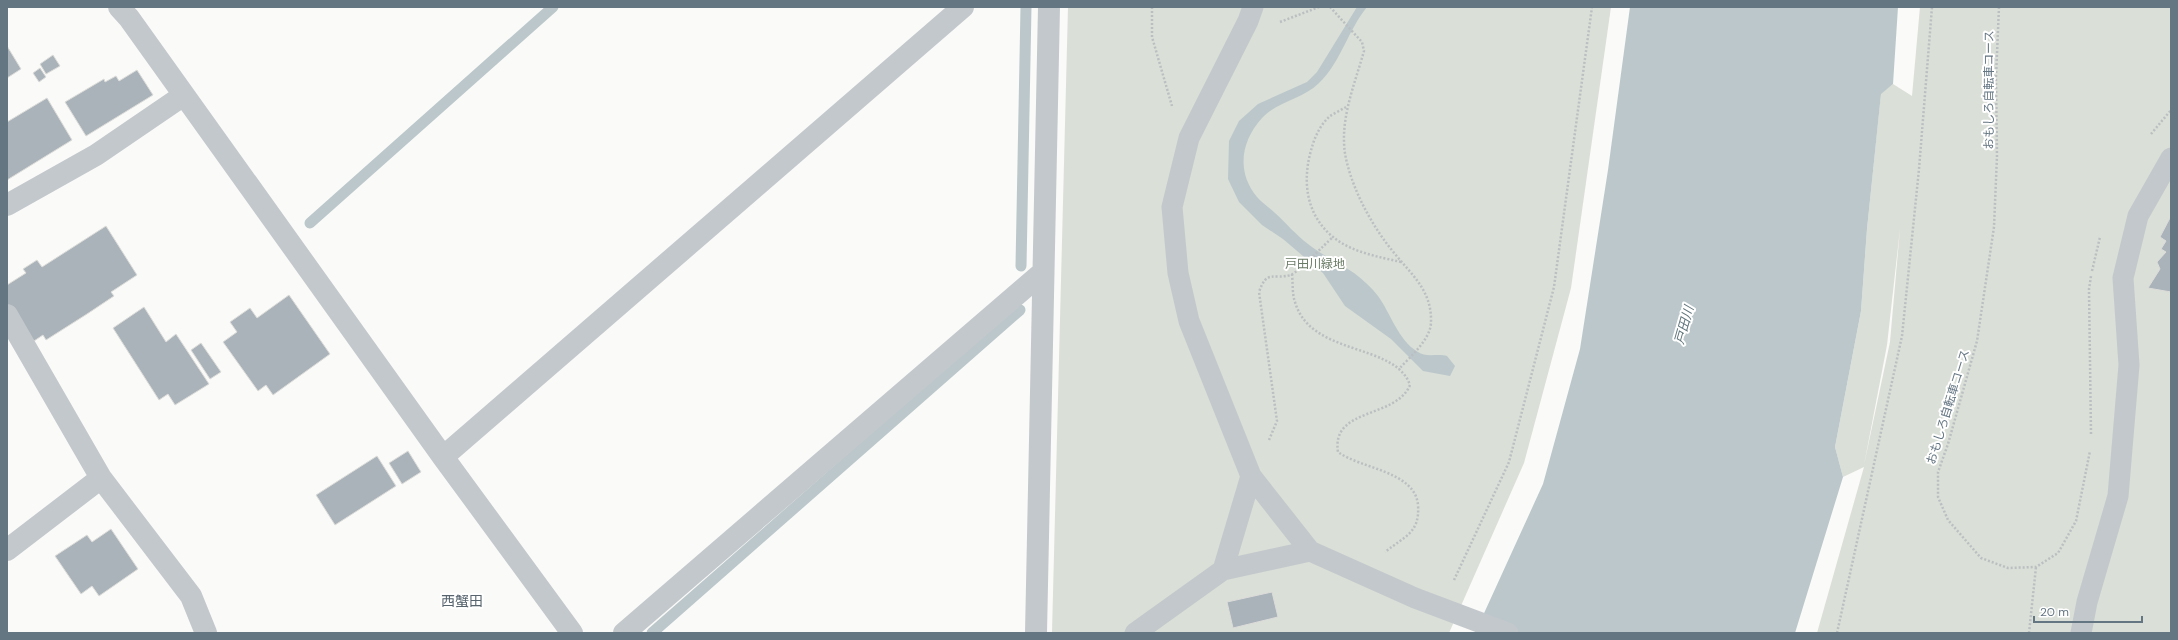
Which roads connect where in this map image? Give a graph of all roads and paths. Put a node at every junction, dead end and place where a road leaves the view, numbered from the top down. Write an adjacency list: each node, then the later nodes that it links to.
1 (963, 7): 27 (street)
2 (1049, 7): 21 (street)
3 (1152, 7): 14 (path)
4 (1319, 7): 10 (path)
5 (1330, 7): 12 (path)
6 (1592, 7): 35 (path)
7 (1932, 7): 42 (path)
8 (1999, 7): 32 (path, おもしろ自転車コース)
9 (130, 11): 11 (street)
10 (1251, 14): 14 (lane)
11 (184, 95): 17 (street); 27 (street)
12 (1347, 107): 19 (path); 20 (path)
13 (2171, 110): 15 (path)
14 (1189, 138): 28 (lane)
15 (2148, 138)
16 (2171, 158): 44 (lane)
17 (7, 205)
18 (2100, 236): 25 (path)
19 (1333, 237): 20 (path); 22 (path)
20 (1402, 262): 24 (path)
21 (1043, 272): 38 (street); 39 (street)
22 (1292, 274): 24 (path); 28 (path)
23 (7, 315): 29 (street)
24 (1399, 369): 34 (path)
25 (2091, 440)
26 (2090, 447): 32 (path)
27 (443, 457): 37 (street)
28 (1248, 469): 31 (lane); 33 (lane)
29 (101, 478): 30 (street); 36 (street)
30 (7, 550)
31 (1310, 551): 33 (lane); 34 (lane)
32 (2036, 567): 43 (path)
33 (1223, 570): 40 (lane)
34 (1359, 573): 35 (lane)
35 (1442, 608): 41 (lane)
36 (206, 633)
37 (572, 633)
38 (624, 633)
39 (1036, 633)
40 (1135, 633)
41 (1508, 633)
42 (1837, 633)
43 (2029, 633)
44 (2081, 633)

